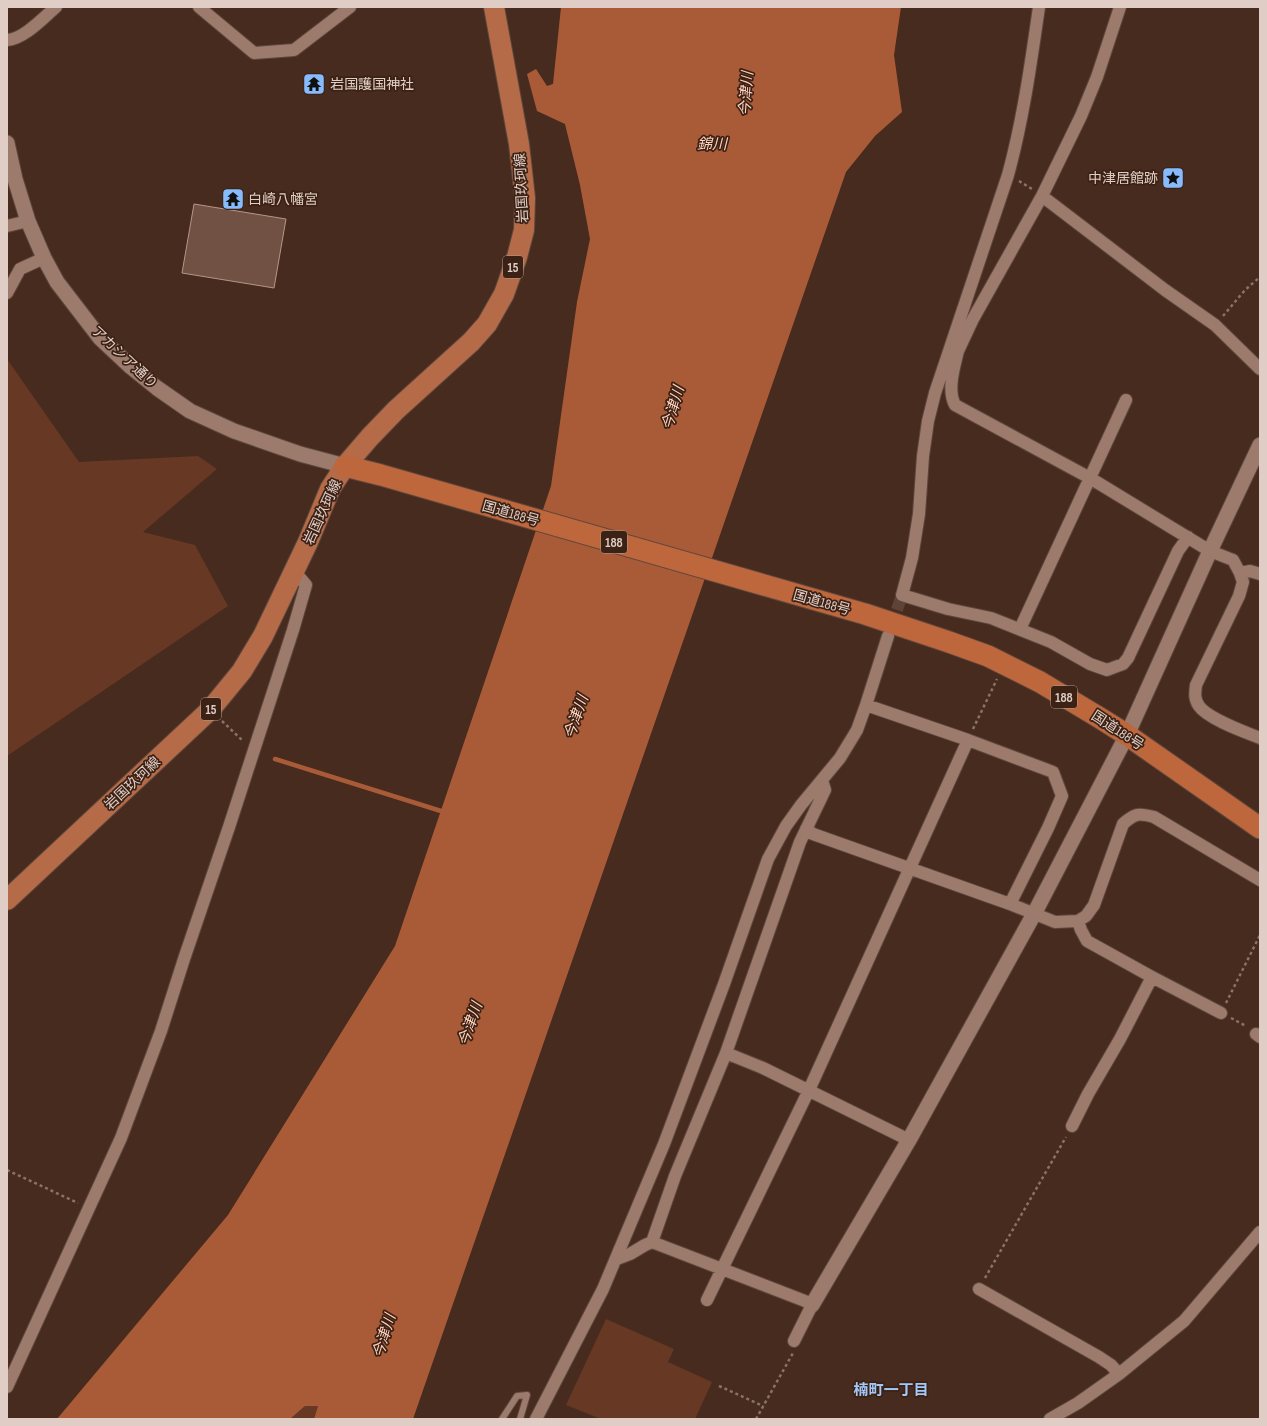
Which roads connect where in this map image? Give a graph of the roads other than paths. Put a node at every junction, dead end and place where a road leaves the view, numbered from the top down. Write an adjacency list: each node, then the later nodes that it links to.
1 (56, 7): 7 (street)
2 (199, 7): 3 (street)
3 (350, 7)
4 (494, 7): 18 (main road, 岩国玖珂線 / 15)
5 (1039, 7): 14 (street)
6 (1120, 7): 9 (street)
7 (7, 40)
8 (7, 143): 10 (street, アカシア通り)
9 (1042, 196): 14 (street); 15 (street)
10 (28, 220): 11 (street); 12 (street, アカシア通り)
11 (7, 226)
12 (44, 258): 13 (street); 18 (street, アカシア通り)
13 (7, 293)
14 (954, 350): 19 (street); 25 (street)
15 (1260, 369)
16 (1126, 400): 19 (street)
17 (1260, 445): 21 (street)
18 (345, 466): 22 (main road, 岩国玖珂線 / 15); 28 (highway, 国道188号 / 188)
19 (1090, 478): 20 (street); 25 (street)
20 (1188, 537): 21 (street); 25 (street)
21 (1210, 551): 23 (street); 28 (street)
22 (294, 571): 36 (main road, 岩国玖珂線 / 15); 55 (street)
23 (1240, 573): 24 (street); 29 (street)
24 (1260, 574)
25 (1020, 629)
26 (888, 636): 27 (street)
27 (866, 705): 30 (street); 31 (street)
28 (1127, 735): 32 (highway, 国道188号 / 188); 38 (street)
29 (1260, 738)
30 (968, 740): 34 (street); 37 (street)
31 (822, 780): 33 (street); 48 (street)
32 (1260, 828)
33 (806, 829): 34 (street); 42 (street)
34 (909, 869): 37 (street); 43 (street)
35 (1260, 880): 39 (street)
36 (7, 900)
37 (1010, 904): 38 (street)
38 (1034, 914): 39 (street); 45 (street)
39 (1078, 921): 40 (street)
40 (1152, 977): 41 (street); 44 (street)
41 (1221, 1013)
42 (726, 1053): 43 (street); 47 (street)
43 (809, 1090): 45 (street); 49 (street)
44 (1072, 1126)
45 (909, 1140): 52 (street)
46 (1260, 1232): 54 (street)
47 (652, 1242): 48 (street); 49 (street)
48 (617, 1259): 58 (street)
49 (722, 1269): 51 (street); 52 (street)
50 (979, 1289): 54 (street)
51 (707, 1300)
52 (812, 1305): 53 (street)
53 (794, 1341)
54 (1119, 1374): 59 (street)
55 (7, 1387)
56 (502, 1419): 57 (lane)
57 (520, 1419)
58 (536, 1419)
59 (1050, 1419)

